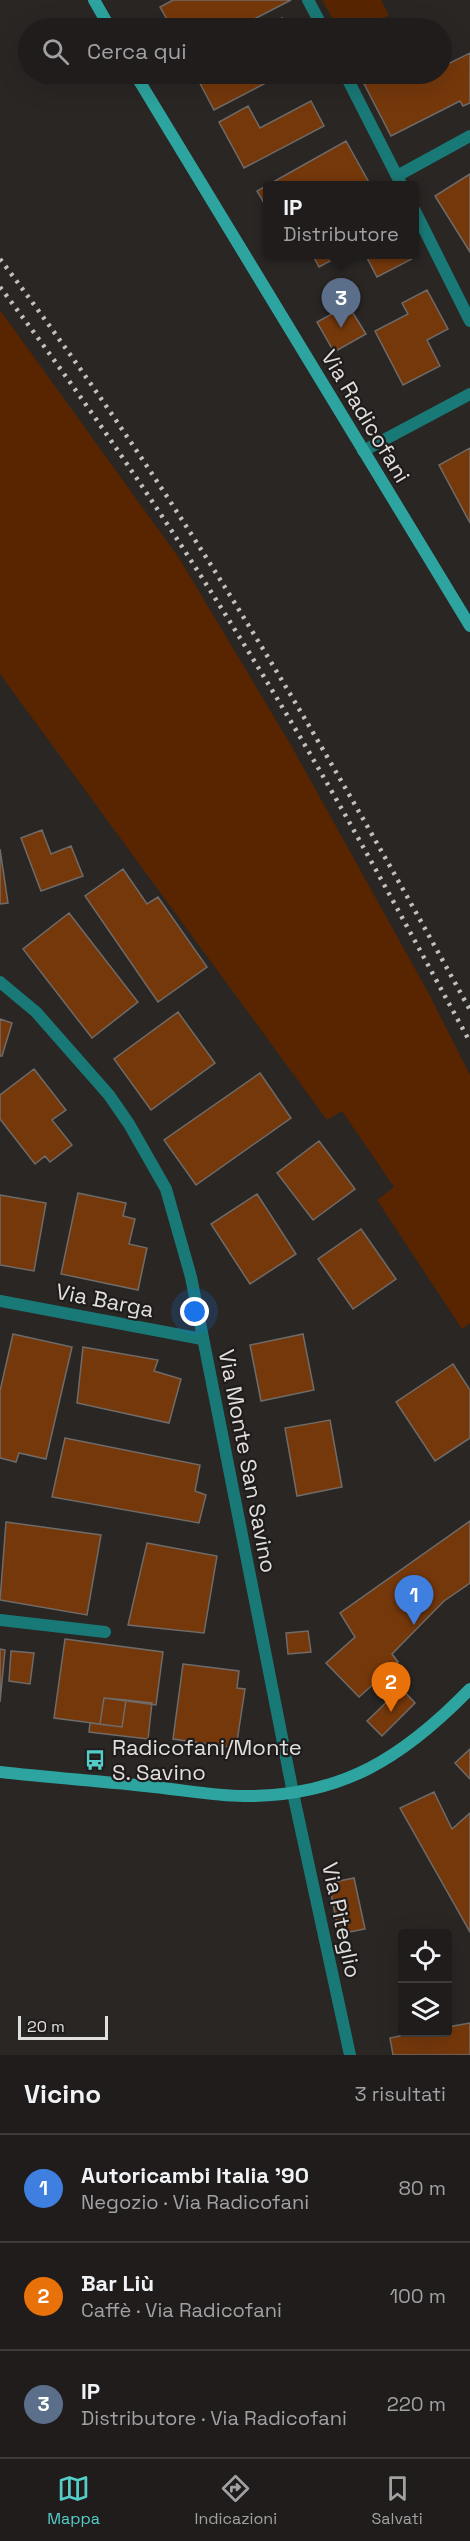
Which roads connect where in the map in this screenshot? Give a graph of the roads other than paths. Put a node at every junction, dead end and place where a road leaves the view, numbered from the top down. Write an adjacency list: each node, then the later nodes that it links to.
1 (94, 0): 3 (street)
2 (308, 0): 4 (street)
3 (104, 18)
4 (318, 18)
5 (141, 84): 12 (street, Via Radicofani)
6 (350, 84): 8 (street)
7 (470, 136): 8 (street)
8 (399, 181)
9 (419, 221): 10 (street)
10 (470, 321)
11 (470, 394): 12 (street)
12 (363, 452): 13 (street, Via Radicofani)
13 (470, 626)
14 (0, 982): 16 (street, Via Monte San Savino)
15 (0, 1301): 16 (street, Via Barga)
16 (202, 1340): 21 (street, Via Monte San Savino)
17 (0, 1620): 18 (street)
18 (105, 1632)
19 (470, 1689): 21 (street)
20 (0, 1772): 21 (street)
21 (292, 1793): 22 (street, Via Piteglio)
22 (350, 2055)

